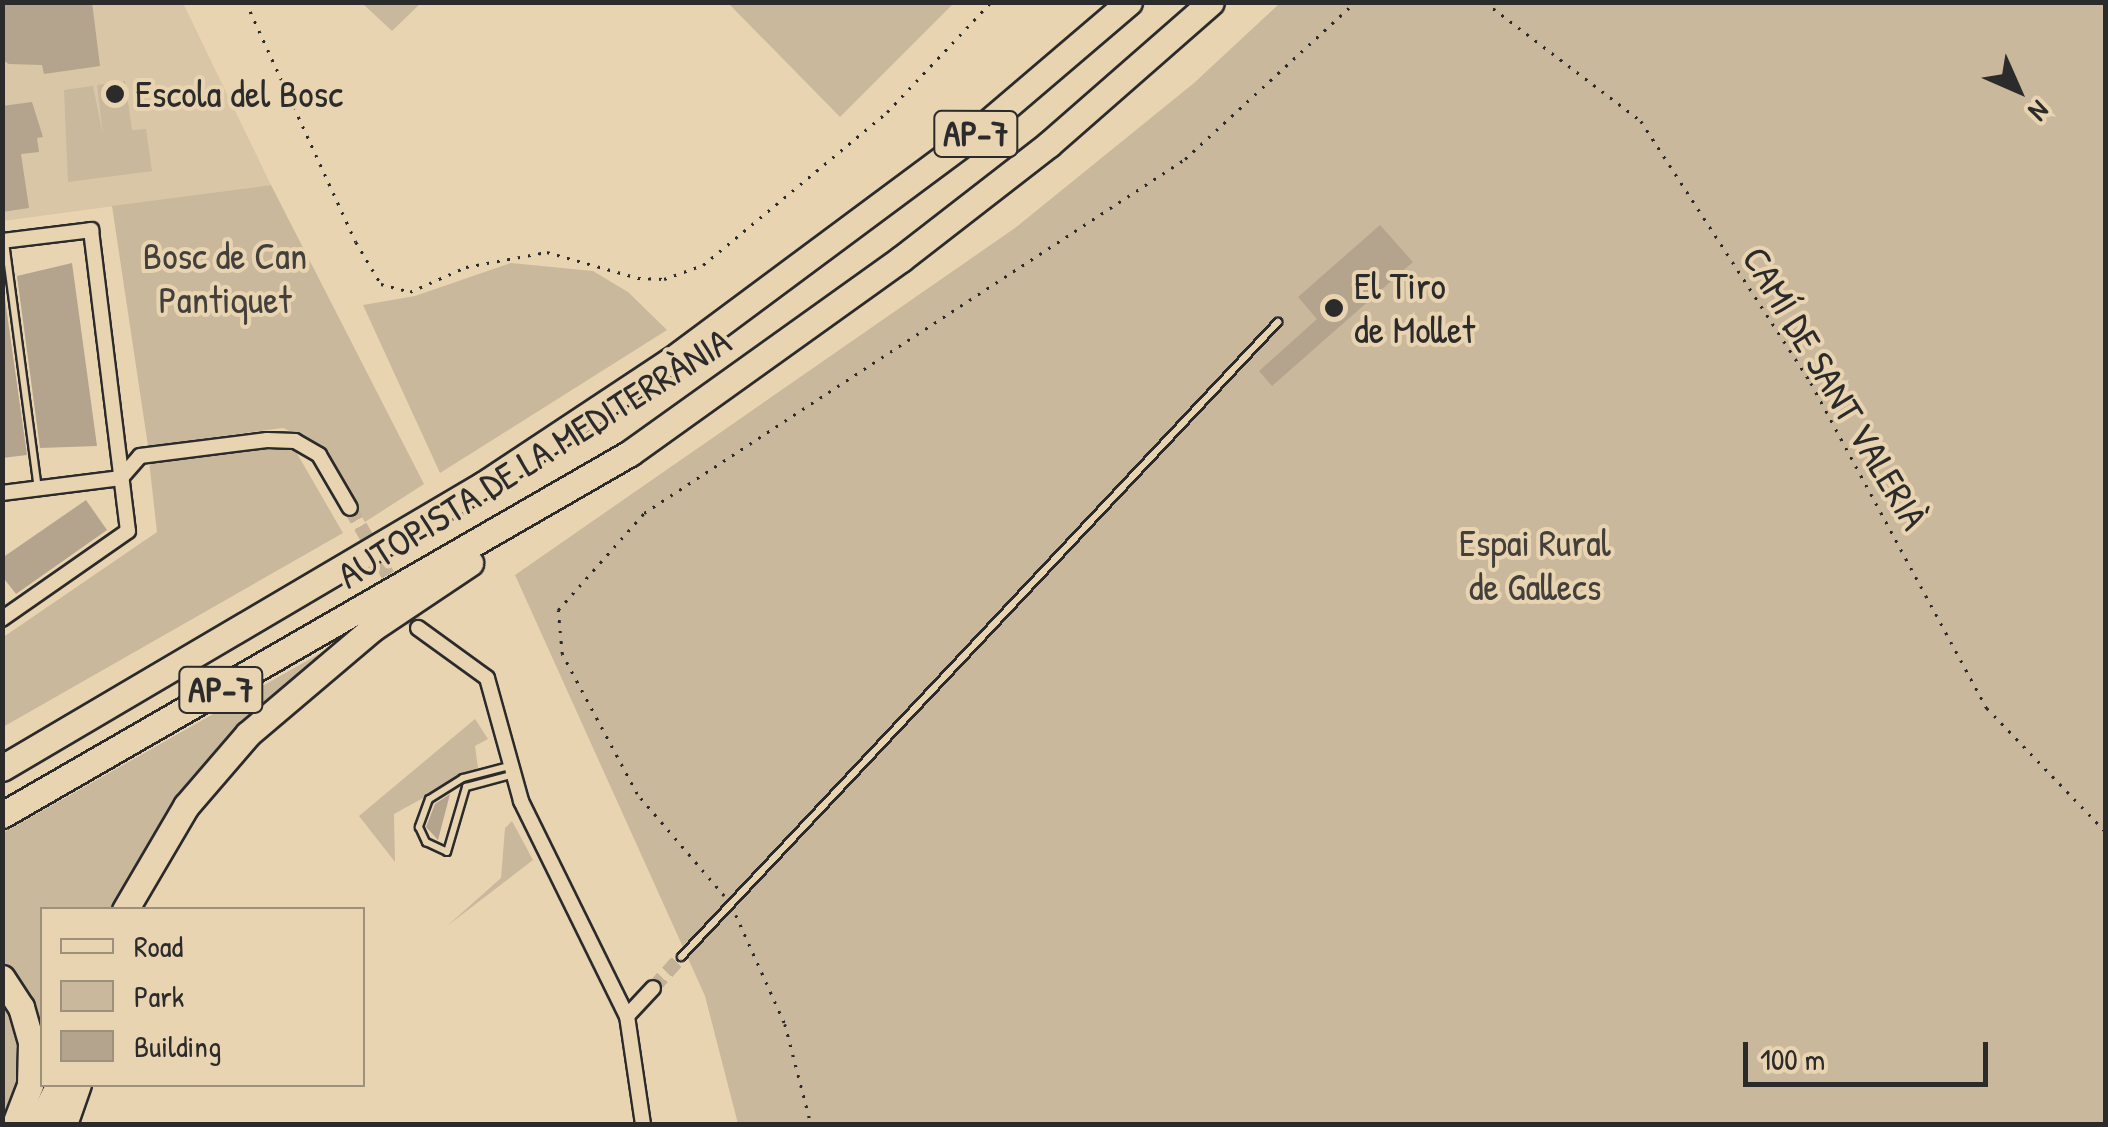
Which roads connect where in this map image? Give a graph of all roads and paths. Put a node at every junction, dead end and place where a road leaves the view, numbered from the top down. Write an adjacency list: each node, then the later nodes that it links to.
1 (246, 2): 2 (path)
2 (991, 2)
3 (1129, 2): 13 (highway, AUTOPISTA DE LA MEDITERRÀNIA / AP-7)
4 (1212, 2): 14 (highway, AUTOPISTA DE LA MEDITERRÀNIA / AP-7)
5 (1354, 2): 22 (path)
6 (1485, 2): 21 (path, CAMÍ DE SANT VALERIÀ)
7 (4, 241): 9 (street); 10 (lane)
8 (1278, 322): 22 (lane)
9 (121, 478): 10 (street); 12 (street); 15 (street)
10 (39, 489): 11 (street)
11 (2, 493)
12 (350, 508)
13 (378, 548): 17 (highway); 18 (highway, AUTOPISTA DE LA MEDITERRÀNIA / AP-7)
14 (443, 570): 20 (highway, AUTOPISTA DE LA MEDITERRÀNIA / AP-7); 23 (highway)
15 (2, 619)
16 (418, 628): 19 (street)
17 (2, 751)
18 (2, 768)
19 (510, 771): 19 (lane); 27 (street)
20 (2, 815)
21 (2106, 832)
22 (730, 903): 24 (lane); 34 (path)
23 (127, 907)
24 (680, 958)
25 (2, 978): 30 (highway)
26 (653, 988): 27 (street)
27 (627, 1016): 33 (street)
28 (57, 1087): 31 (highway)
29 (77, 1087): 32 (highway)
30 (15, 1124)
31 (39, 1124)
32 (64, 1124)
33 (643, 1124)
34 (811, 1124)

